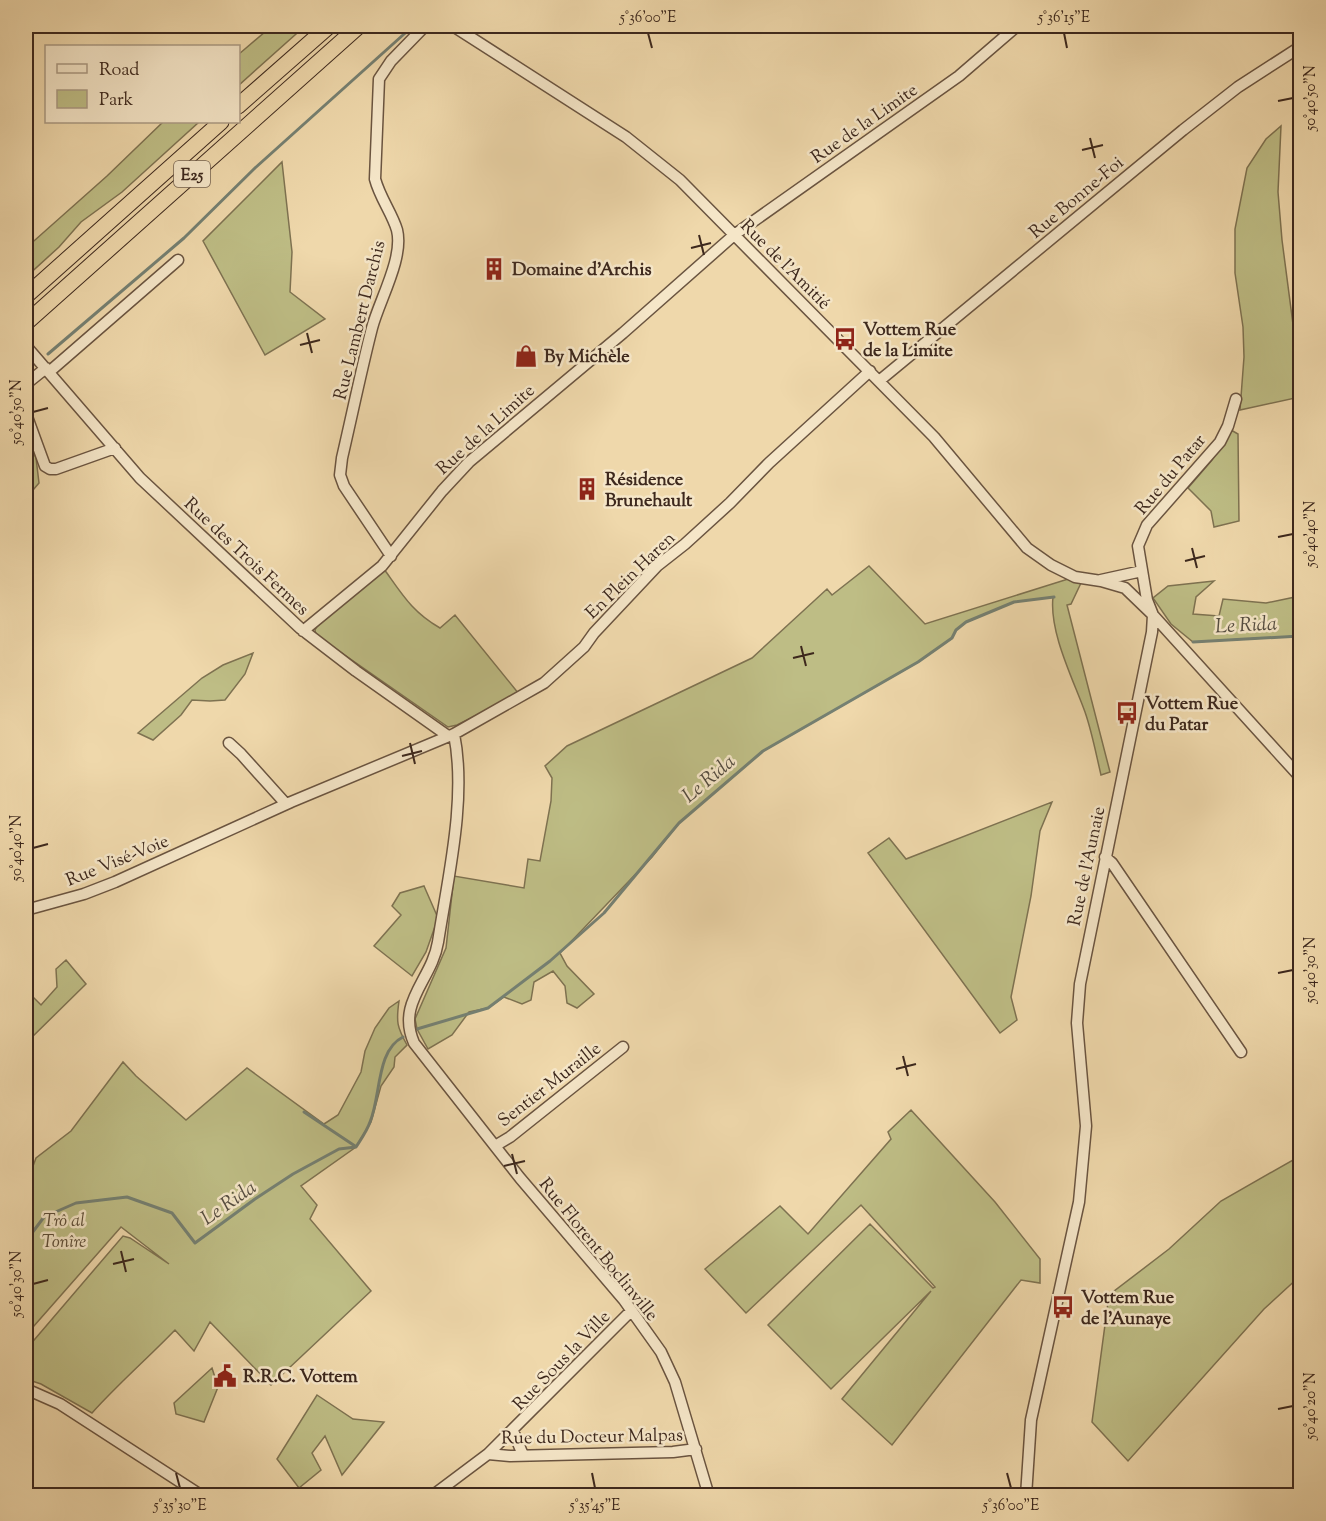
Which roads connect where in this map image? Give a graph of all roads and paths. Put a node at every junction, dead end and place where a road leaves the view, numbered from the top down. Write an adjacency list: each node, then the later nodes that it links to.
1 (329, 26): 7 (highway)
2 (359, 26): 12 (highway, E25)
3 (425, 26): 21 (street, Rue Lambert Darchis)
4 (453, 26): 9 (street, Rue de l'Amitié)
5 (1017, 26): 9 (street, Rue de la Limite)
6 (1300, 47): 16 (street, Rue Bonne-Foi)
7 (240, 104)
8 (221, 123): 11 (highway, E25)
9 (734, 235): 15 (street, Rue de l'Amitié); 21 (street, Rue de la Limite)
10 (178, 260): 14 (street)
11 (26, 296)
12 (26, 323)
13 (26, 346): 14 (street, Rue des Trois Fermes)
14 (47, 370): 17 (street); 20 (street, Rue des Trois Fermes)
15 (870, 371): 16 (street, Rue de l'Amitié); 26 (street, En Plein Haren)
16 (879, 381): 23 (street, Rue de l'Amitié)
17 (26, 384)
18 (1236, 399): 22 (street, Rue du Patar)
19 (26, 414): 20 (street)
20 (115, 448): 25 (street, Rue des Trois Fermes)
21 (392, 556): 25 (street, Rue de la Limite)
22 (1142, 571): 23 (street); 24 (street, Rue du Patar)
23 (1101, 581): 24 (street, Rue de l'Amitié)
24 (1153, 615): 28 (street); 30 (street, Rue de l'Aunaie)
25 (303, 631): 26 (street, Rue des Trois Fermes)
26 (451, 735): 29 (street, En Plein Haren); 34 (street, Rue Florent Boclinville)
27 (229, 743): 29 (street)
28 (1300, 777)
29 (286, 804): 31 (street, Rue Visé-Voie)
30 (1105, 857): 33 (street); 44 (street, Rue de l'Aunaie)
31 (26, 910)
32 (623, 1047): 34 (street, Sentier Muraille)
33 (1241, 1052)
34 (495, 1146): 35 (street, Rue Florent Boclinville)
35 (631, 1311): 37 (street, Rue Sous la Ville); 38 (street, Rue Florent Boclinville)
36 (26, 1389): 41 (street)
37 (513, 1431): 39 (street, Rue Sous la Ville); 40 (street, Rue Sous la Ville)
38 (696, 1449): 40 (street, Rue du Docteur Malpas); 43 (street, Rue Florent Boclinville)
39 (488, 1454): 40 (street, Rue du Docteur Malpas); 42 (street, Rue Sous la Ville)
40 (523, 1455)
41 (196, 1494)
42 (432, 1496)
43 (709, 1496)
44 (1026, 1496)

